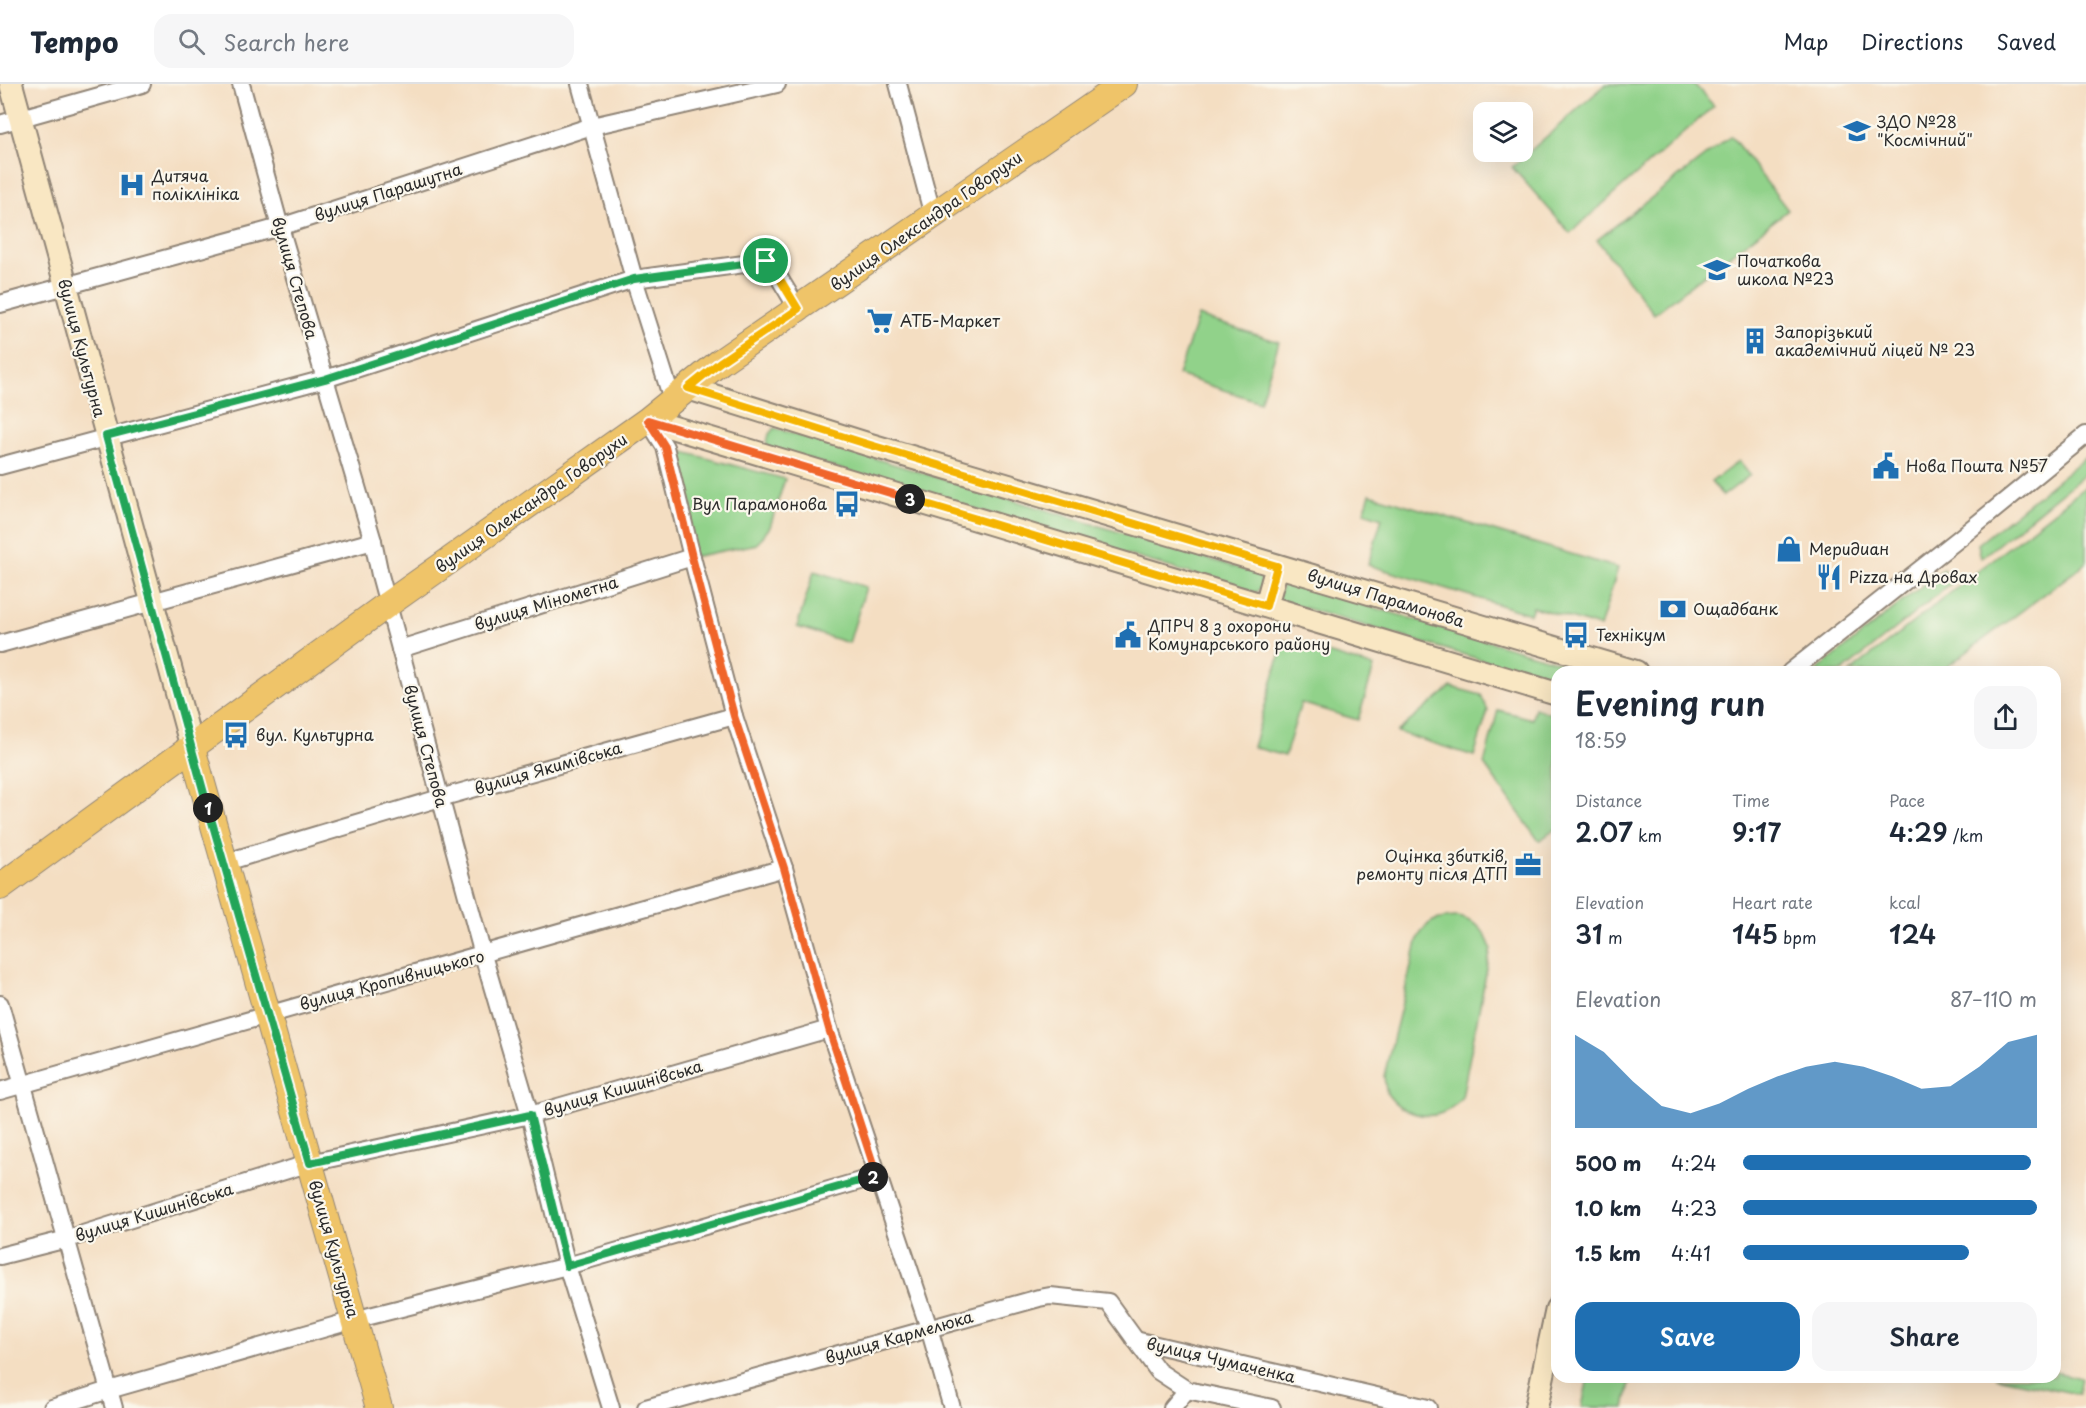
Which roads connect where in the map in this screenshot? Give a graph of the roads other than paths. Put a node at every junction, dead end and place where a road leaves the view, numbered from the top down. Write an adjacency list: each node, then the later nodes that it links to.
1 (11, 84): 8 (street, вулиця Культурна)
2 (142, 84): 8 (street)
3 (241, 84): 11 (street, вулиця Степова)
4 (580, 84): 9 (street)
5 (777, 84): 9 (street, вулиця Парашутна)
6 (898, 84): 10 (street)
7 (1124, 84): 10 (main road, вулиця Олександра Говорухи)
8 (10, 121): 13 (street, вулиця Культурна)
9 (592, 126): 11 (street, вулиця Парашутна); 12 (street)
10 (933, 216): 15 (main road, вулиця Олександра Говорухи)
11 (280, 227): 13 (street, вулиця Парашутна); 16 (street, вулиця Степова)
12 (634, 279): 15 (street); 16 (street); 17 (street)
13 (65, 287): 14 (street, вулиця Парашутна); 20 (street, вулиця Культурна)
14 (0, 304)
15 (798, 309): 17 (main road, вулиця Олександра Говорухи)
16 (325, 379): 20 (street); 22 (street, вулиця Степова)
17 (680, 394): 18 (main road, вулиця Олександра Говорухи); 24 (street, вулиця Парамонова)
18 (648, 420): 23 (street); 26 (main road, вулиця Олександра Говорухи); 27 (street)
19 (2086, 435): 31 (street)
20 (106, 436): 21 (street); 25 (street, вулиця Культурна)
21 (0, 466)
22 (373, 541): 25 (street); 26 (street, вулиця Степова)
23 (692, 557): 29 (street, вулиця Мінометна); 33 (street)
24 (1277, 566): 27 (street); 30 (street, вулиця Парамонова)
25 (152, 602): 28 (street); 34 (street, вулиця Культурна)
26 (388, 604): 29 (street, вулиця Степова); 34 (main road, вулиця Олександра Говорухи)
27 (1266, 606): 32 (street)
28 (0, 644)
29 (400, 649): 35 (street, вулиця Степова)
30 (1616, 666)
31 (1798, 666)
32 (1551, 692)
33 (734, 716): 35 (street, вулиця Якимівська); 37 (street)
34 (192, 748): 36 (main road, вулиця Культурна); 38 (main road, вулиця Олександра Говорухи)
35 (440, 798): 36 (street, вулиця Якимівська); 39 (street, вулиця Степова)
36 (224, 863): 41 (main road, вулиця Культурна)
37 (784, 868): 39 (street, вулиця Кропивницького); 42 (street)
38 (0, 888)
39 (483, 955): 41 (street, вулиця Кропивницького); 45 (street, вулиця Степова)
40 (0, 1004): 43 (street)
41 (267, 1014): 43 (street, вулиця Кропивницького); 46 (main road, вулиця Культурна)
42 (829, 1029): 45 (street, вулиця Кишинівська); 47 (street)
43 (22, 1084): 44 (street, вулиця Кропивницького); 48 (street)
44 (0, 1091)
45 (530, 1115): 46 (street, вулиця Кишинівська); 50 (street, вулиця Степова)
46 (310, 1163): 48 (street, вулиця Кишинівська); 51 (main road, вулиця Культурна)
47 (877, 1176): 50 (street); 52 (street)
48 (67, 1239): 49 (street, вулиця Кишинівська); 55 (street)
49 (0, 1256)
50 (567, 1266): 51 (street); 60 (street, вулиця Степова)
51 (354, 1320): 55 (street); 59 (main road, вулиця Культурна)
52 (928, 1328): 54 (street, вулиця Кармелюка); 61 (street, вулиця Кармелюка); 62 (street)
53 (1551, 1337): 67 (street)
54 (1135, 1340): 56 (street, вулиця Чумаченка); 66 (street, вулиця Чумаченка)
55 (109, 1390): 57 (street); 58 (street)
56 (1187, 1390): 63 (street); 64 (street); 65 (street, вулиця Чумаченка)
57 (52, 1408)
58 (114, 1408)
59 (379, 1408)
60 (610, 1408)
61 (646, 1408)
62 (952, 1408)
63 (1172, 1408)
64 (1186, 1408)
65 (1272, 1408)
66 (1428, 1408)
67 (1536, 1408)

